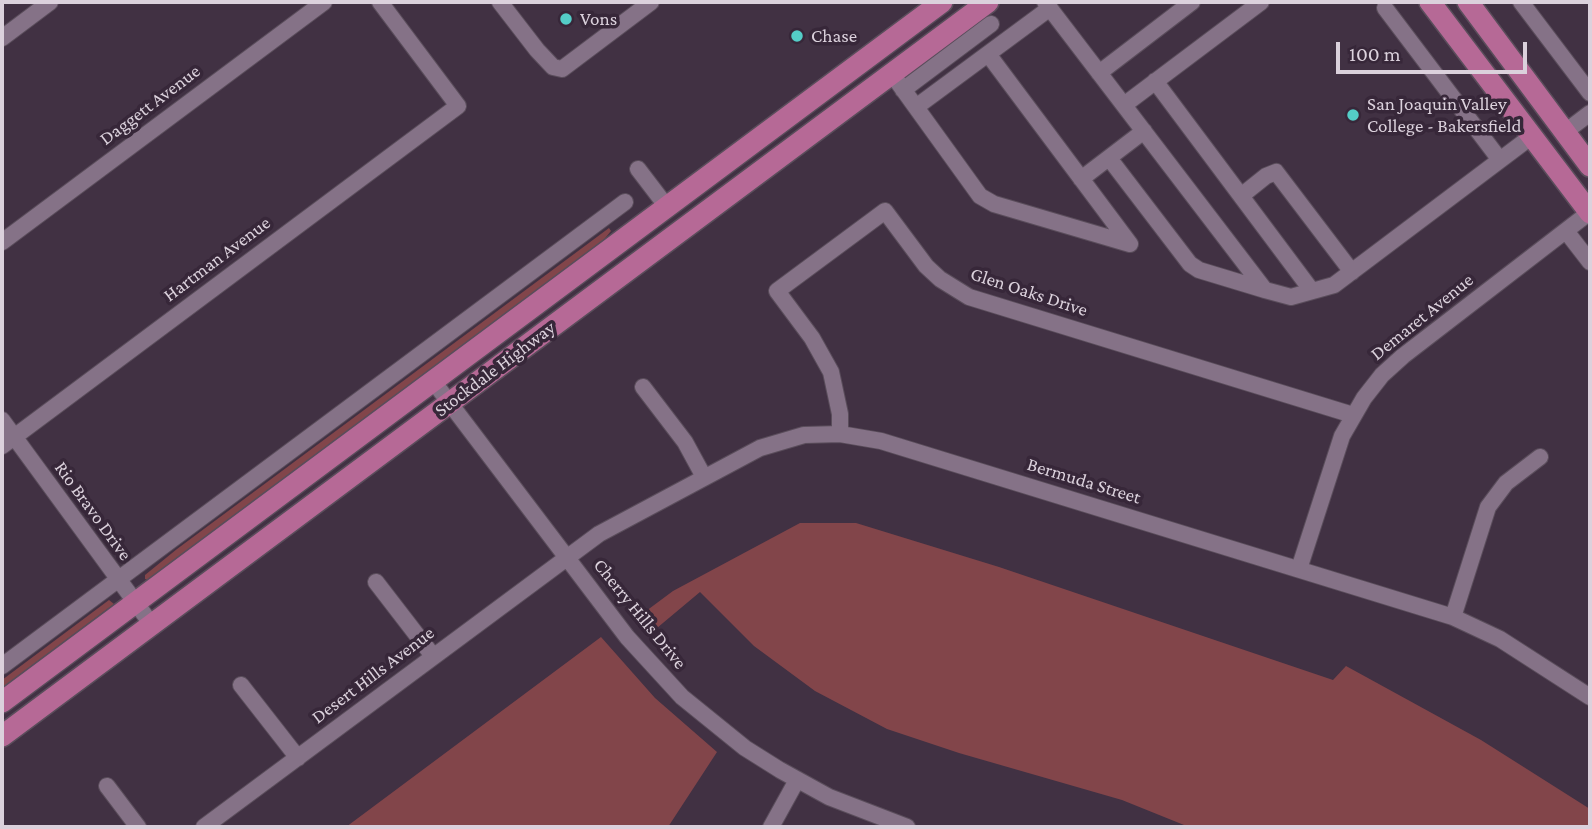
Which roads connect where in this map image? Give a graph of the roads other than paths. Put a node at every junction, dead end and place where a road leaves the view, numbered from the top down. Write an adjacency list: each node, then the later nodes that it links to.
1 (50, 2): 15 (street)
2 (324, 2): 37 (street, Daggett Avenue)
3 (380, 2): 48 (street, Hartman Avenue)
4 (500, 2): 5 (street)
5 (651, 2)
6 (942, 2): 34 (main road, Stockdale Highway)
7 (1192, 2): 17 (street)
8 (1261, 2): 18 (street)
9 (1430, 2): 26 (main road)
10 (1468, 2): 25 (main road)
11 (1521, 2): 20 (street)
12 (1386, 4): 28 (street)
13 (1048, 5): 16 (street); 17 (street)
14 (986, 11): 16 (street); 19 (main road, Stockdale Highway)
15 (2, 38)
16 (988, 54): 22 (street); 31 (street)
17 (1099, 73): 21 (street)
18 (1156, 81): 21 (street); 32 (street)
19 (898, 82): 22 (street); 44 (main road, Stockdale Highway)
20 (1590, 93)
21 (1124, 105): 24 (street)
22 (916, 107): 31 (street)
23 (1590, 113): 25 (street)
24 (1144, 131): 27 (street); 40 (street)
25 (1565, 132): 29 (main road)
26 (1532, 136): 28 (street); 35 (main road)
27 (1109, 158): 31 (street); 40 (street)
28 (1500, 160): 39 (street)
29 (1590, 166)
30 (638, 169): 34 (street)
31 (1082, 179)
32 (1241, 196): 39 (street); 41 (street)
33 (625, 202): 53 (street)
34 (667, 207): 42 (main road, Stockdale Highway)
35 (1590, 213): 36 (street, Demaret Avenue)
36 (1566, 231): 38 (street); 45 (street, Demaret Avenue)
37 (2, 242)
38 (1590, 262)
39 (1352, 272): 41 (street)
40 (1265, 290): 41 (street)
41 (1312, 291)
42 (433, 381): 44 (street, Cherry Hills Drive); 55 (main road, Stockdale Highway)
43 (643, 387): 50 (street)
44 (450, 403): 51 (street, Cherry Hills Drive); 57 (main road, Stockdale Highway)
45 (1353, 415): 47 (street, Glen Oaks Drive); 52 (street, Demaret Avenue)
46 (2, 421): 48 (street, Rio Bravo Drive)
47 (841, 434): 50 (street, Bermuda Street); 52 (street, Bermuda Street)
48 (8, 441): 53 (street, Rio Bravo Drive)
49 (1540, 457): 56 (street)
50 (704, 477): 51 (street, Bermuda Street)
51 (567, 557): 58 (street, Desert Hills Avenue); 65 (street, Cherry Hills Drive)
52 (1299, 569): 56 (street, Bermuda Street)
53 (117, 580): 55 (street, Rio Bravo Drive); 59 (street)
54 (376, 582): 58 (street)
55 (135, 603): 57 (street, Rio Bravo Drive); 62 (main road, Stockdale Highway)
56 (1454, 617): 61 (street, Bermuda Street)
57 (152, 625): 63 (main road, Stockdale Highway)
58 (433, 656): 64 (street, Desert Hills Avenue)
59 (2, 666)
60 (241, 685): 64 (street)
61 (1589, 694)
62 (2, 702)
63 (2, 736)
64 (298, 758): 68 (street, Desert Hills Avenue)
65 (797, 780): 69 (street); 70 (street, Cherry Hills Drive)
66 (107, 786): 67 (street)
67 (138, 827)
68 (204, 827)
69 (771, 827)
70 (907, 827)

